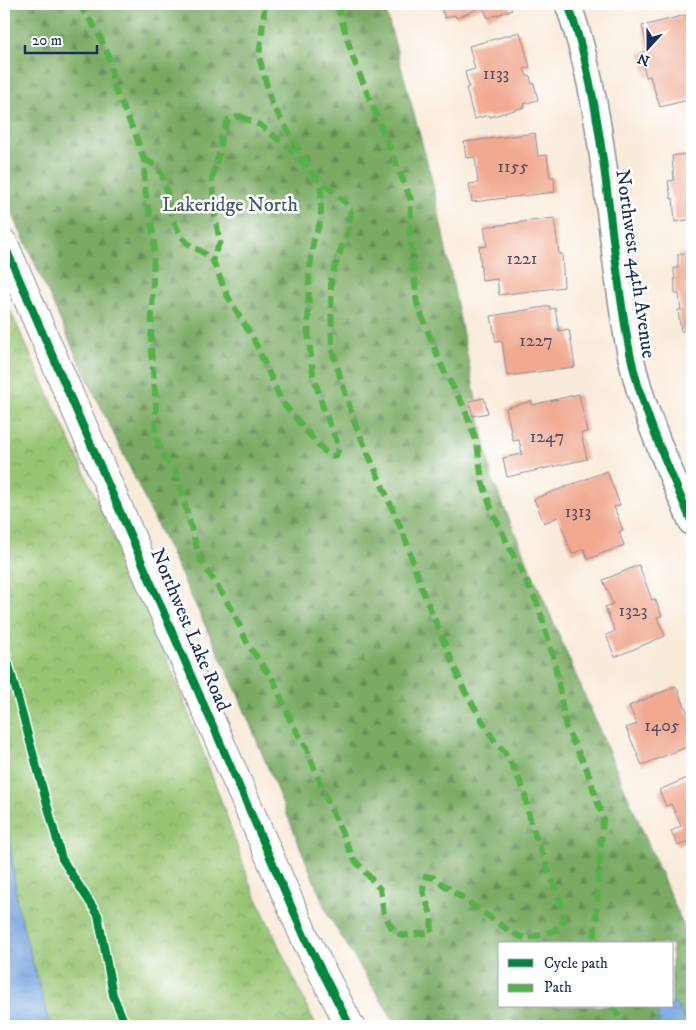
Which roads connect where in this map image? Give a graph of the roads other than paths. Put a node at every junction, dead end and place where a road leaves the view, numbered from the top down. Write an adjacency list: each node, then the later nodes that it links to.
1 (568, 4): 3 (street, Northwest 44th Avenue)
2 (4, 244): 4 (main road, Northwest Lake Road)
3 (692, 523)
4 (350, 1026)

